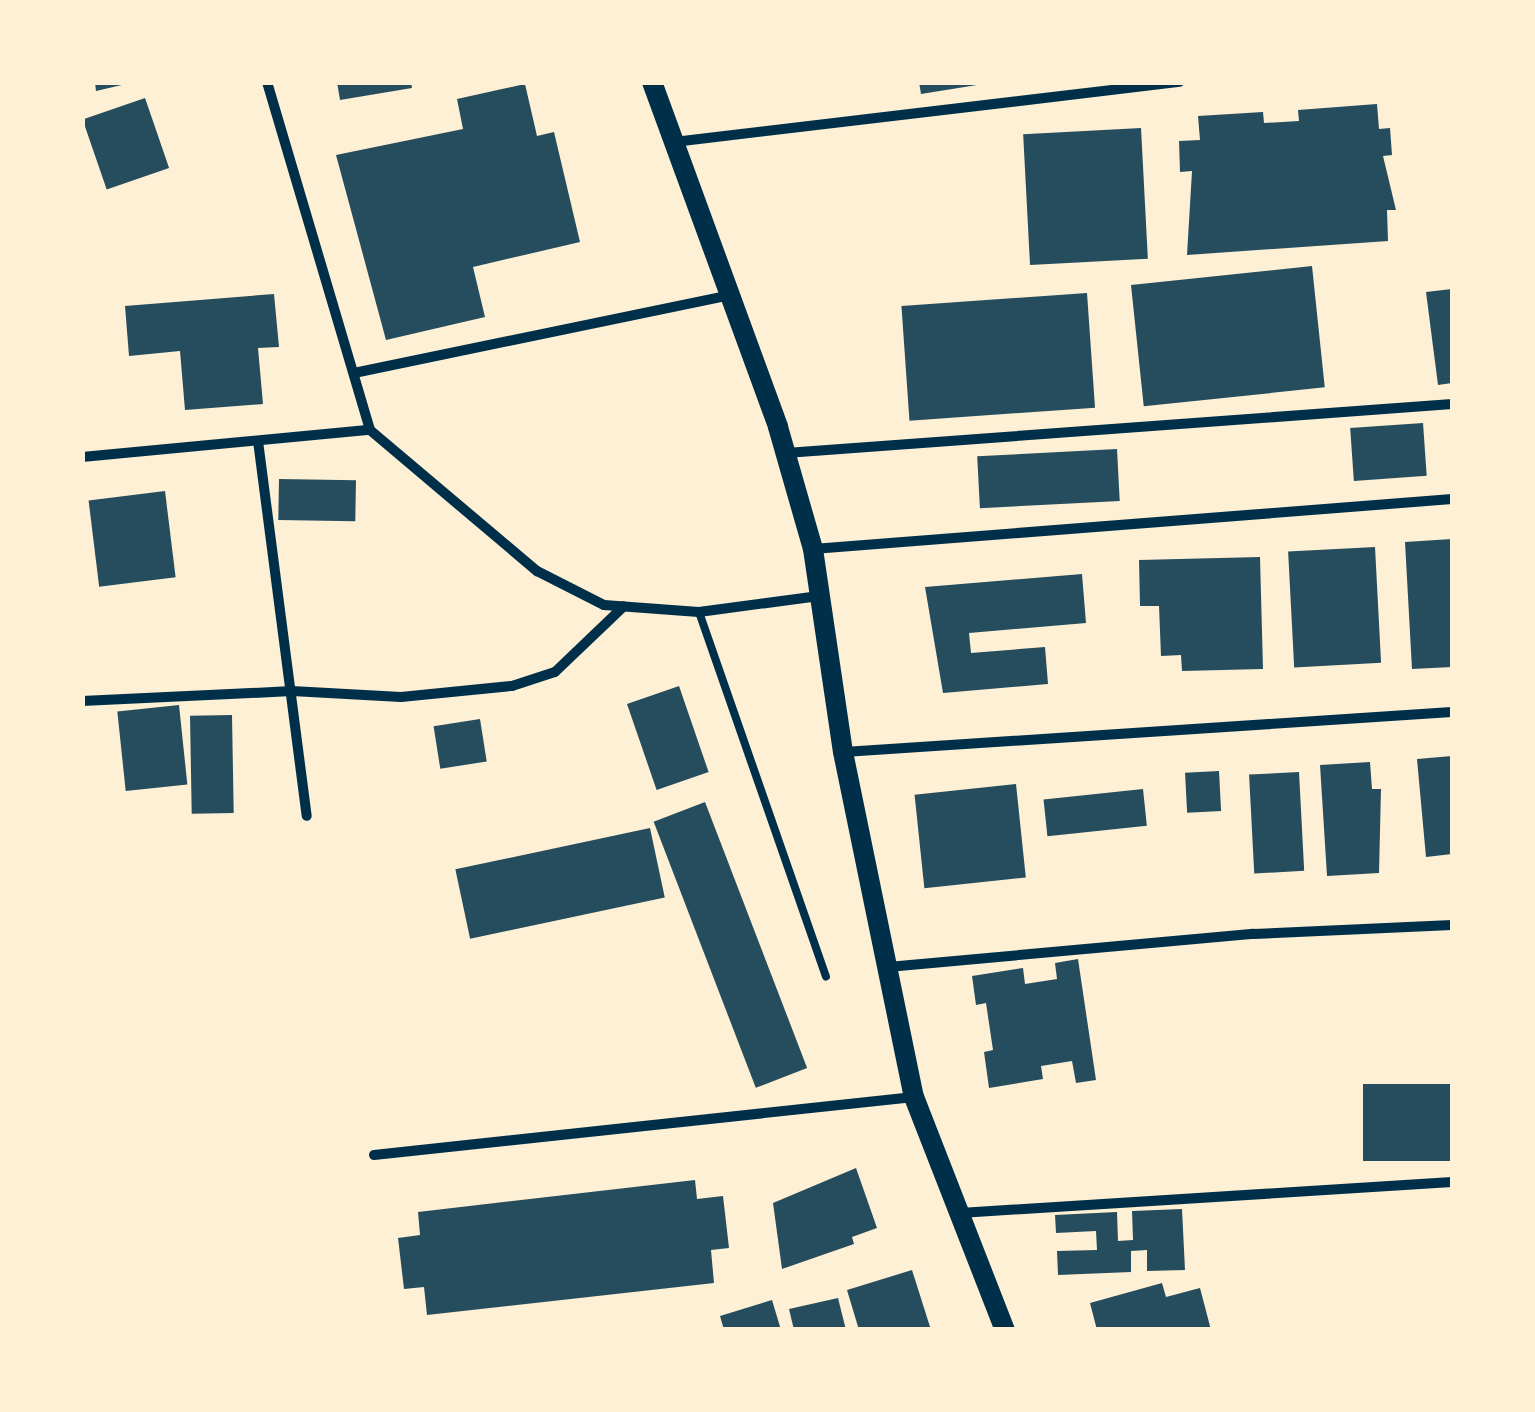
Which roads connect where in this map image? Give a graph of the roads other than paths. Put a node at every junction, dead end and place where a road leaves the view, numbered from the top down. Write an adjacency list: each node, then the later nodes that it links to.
1 (266, 82): 6 (street)
2 (652, 82): 4 (main road)
3 (1180, 82): 4 (street)
4 (673, 142): 5 (main road)
5 (730, 295): 6 (street); 10 (main road)
6 (354, 373): 8 (street)
7 (1452, 404): 10 (street)
8 (370, 430): 9 (street); 15 (street)
9 (258, 440): 11 (street); 17 (street)
10 (785, 453): 13 (main road)
11 (82, 457)
12 (1452, 498): 13 (street)
13 (813, 548): 14 (main road)
14 (819, 596): 16 (street); 20 (main road)
15 (624, 606): 16 (street); 17 (street)
16 (699, 612): 24 (lane)
17 (292, 691): 18 (street); 21 (street)
18 (82, 701)
19 (1452, 712): 20 (street)
20 (843, 752): 23 (main road)
21 (307, 816)
22 (1452, 925): 23 (street)
23 (888, 967): 25 (main road)
24 (826, 976)
25 (914, 1097): 26 (street); 28 (main road)
26 (374, 1155)
27 (1452, 1182): 28 (street)
28 (959, 1213): 29 (main road)
29 (1005, 1330)

